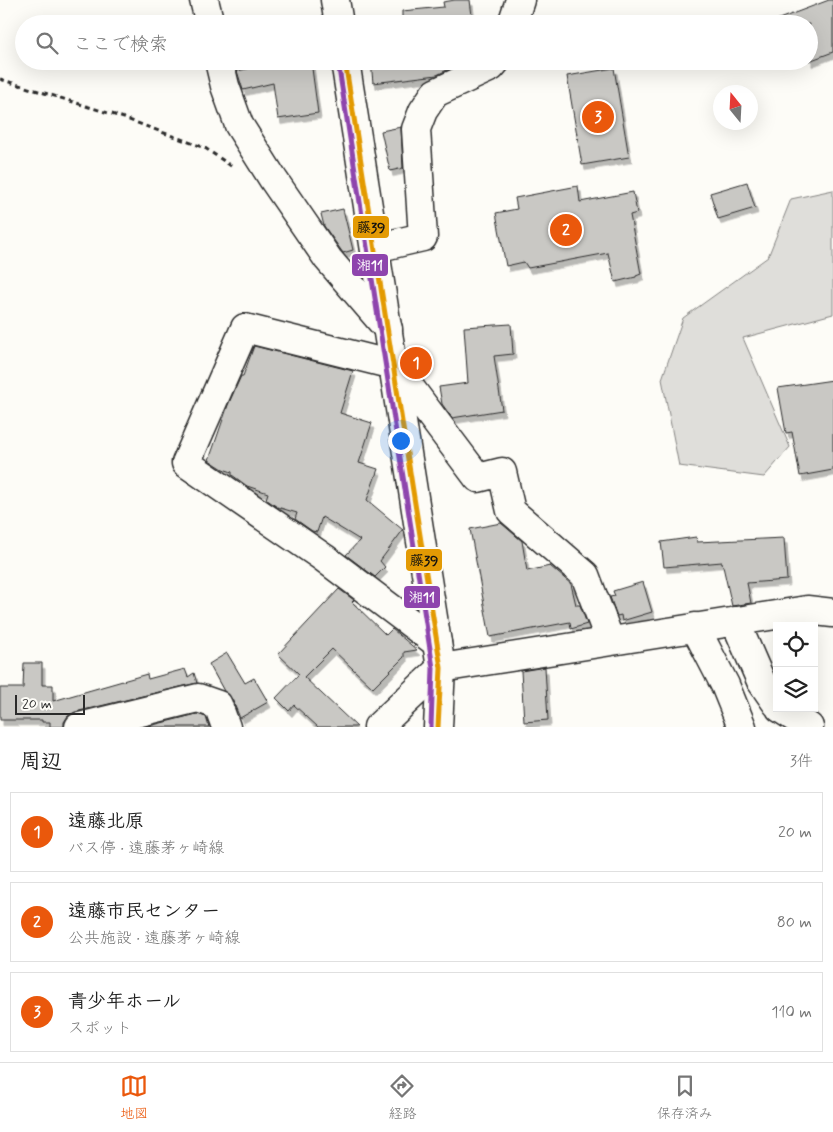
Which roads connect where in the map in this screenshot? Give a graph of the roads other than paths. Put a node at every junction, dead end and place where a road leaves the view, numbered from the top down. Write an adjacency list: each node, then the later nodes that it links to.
1 (204, 0): 4 (street)
2 (335, 0): 5 (street)
3 (520, 0): 6 (street)
4 (208, 15)
5 (338, 15)
6 (515, 15)
7 (220, 70): 11 (street)
8 (346, 70): 10 (street)
9 (484, 70): 10 (street)
10 (375, 248): 11 (street)
11 (388, 329): 12 (street)
12 (393, 365): 16 (street); 17 (street); 17 (street)
13 (833, 613): 14 (street)
14 (735, 621): 15 (street); 18 (street)
15 (695, 627): 16 (street); 24 (street)
16 (610, 640): 17 (street)
17 (439, 656): 22 (street); 23 (street)
18 (773, 698)
19 (786, 712): 25 (street)
20 (79, 727): 21 (street)
21 (226, 727)
22 (378, 727)
23 (438, 727)
24 (742, 727)
25 (809, 727)

